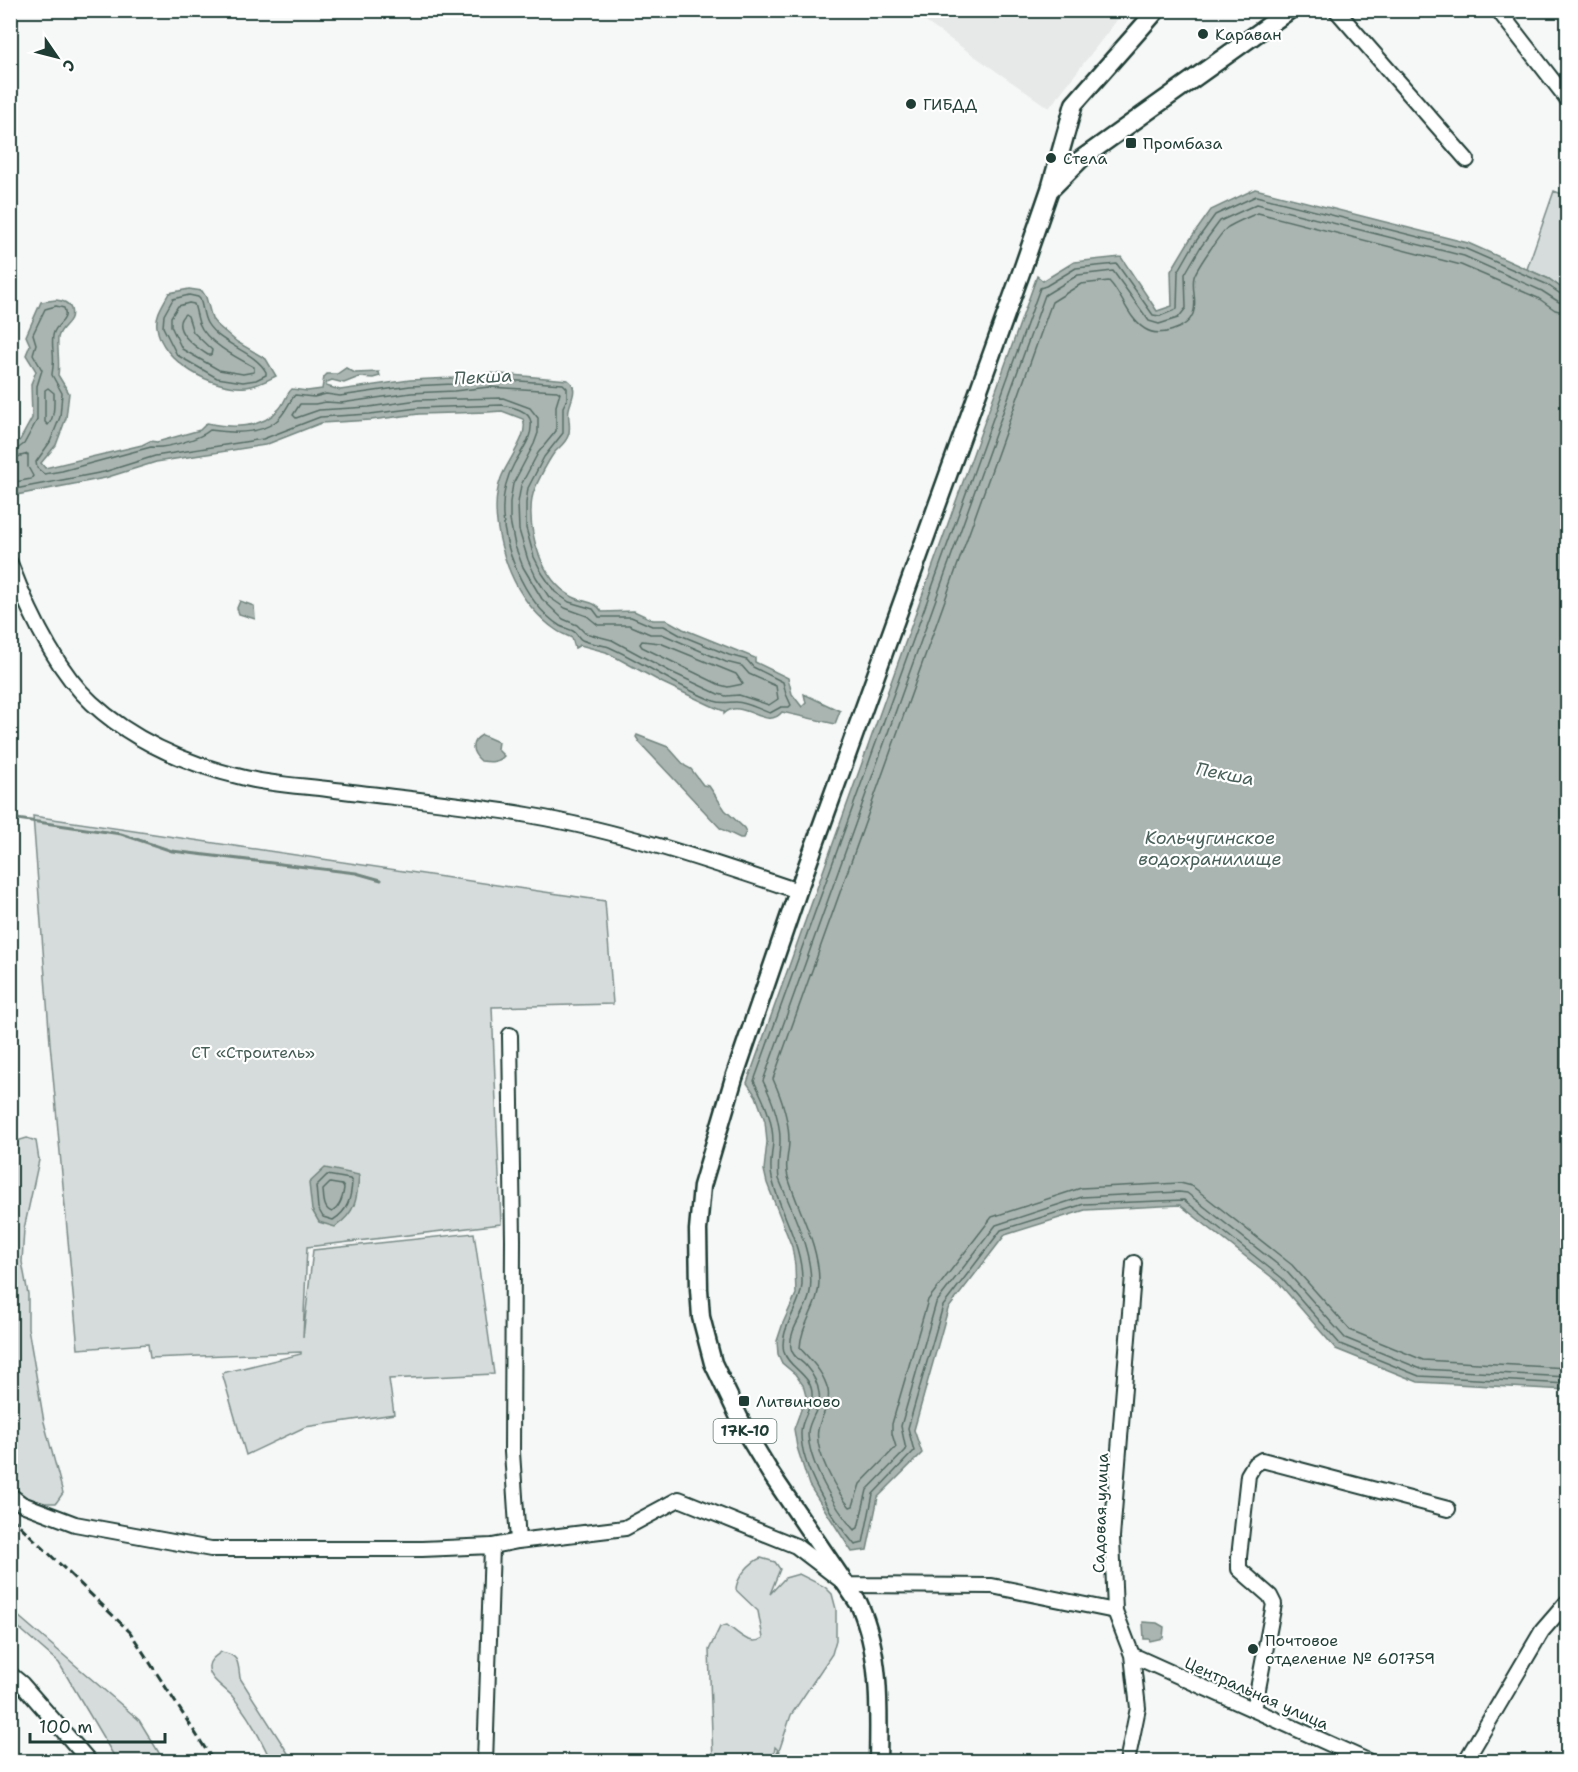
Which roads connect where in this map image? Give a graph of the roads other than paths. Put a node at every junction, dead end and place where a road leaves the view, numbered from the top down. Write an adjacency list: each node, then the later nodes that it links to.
1 (1156, 10): 7 (main road)
2 (1290, 10): 7 (main road)
3 (1336, 10): 6 (street)
4 (1498, 10): 5 (street)
5 (1568, 100)
6 (1467, 160)
7 (1050, 189): 9 (main road)
8 (10, 563): 9 (street)
9 (798, 891): 16 (main road, 17К-10)
10 (510, 1035): 14 (street)
11 (1134, 1263): 18 (street, Садовая улица)
12 (10, 1495): 15 (street)
13 (1448, 1509): 21 (street)
14 (518, 1541): 15 (street); 16 (street)
15 (492, 1546): 23 (street)
16 (847, 1585): 18 (street); 24 (main road, 17К-10)
17 (1568, 1601): 27 (street)
18 (1115, 1611): 19 (street, Садовая улица)
19 (1132, 1656): 21 (street, Центральная улица); 25 (street, Садовая улица)
20 (10, 1674): 22 (street)
21 (1254, 1710): 26 (street, Центральная улица)
22 (90, 1761)
23 (485, 1761)
24 (878, 1761)
25 (1127, 1761)
26 (1370, 1761)
27 (1466, 1761)

